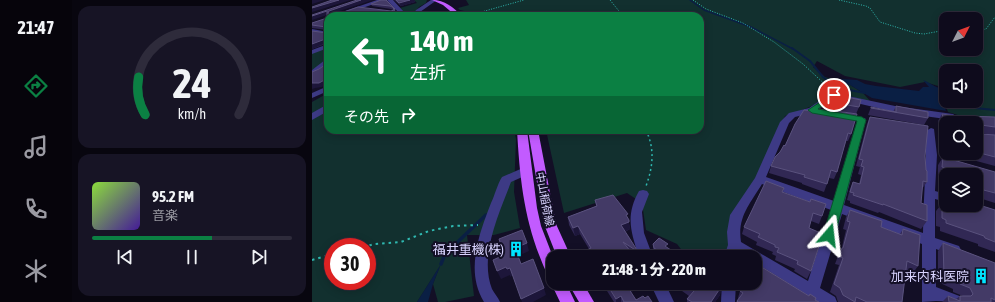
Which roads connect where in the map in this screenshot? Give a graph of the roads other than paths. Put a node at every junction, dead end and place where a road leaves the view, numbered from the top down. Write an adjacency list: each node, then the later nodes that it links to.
1 (382, 0): 4 (street)
2 (390, 0): 6 (street)
3 (435, 0): 10 (street); 11 (main road); 12 (main road)
4 (358, 8): 5 (street); 7 (street)
5 (371, 10)
6 (398, 10): 8 (street); 9 (street)
7 (346, 12)
8 (391, 12)
9 (401, 12)
10 (417, 12)
11 (446, 12)
12 (454, 12)
13 (312, 31): 14 (street)
14 (324, 33)
15 (324, 34): 16 (street)
16 (312, 37)
17 (324, 48): 18 (street)
18 (312, 52)
19 (324, 65): 20 (street)
20 (312, 73)
21 (324, 90): 22 (street)
22 (312, 96)
23 (324, 110): 27 (street)
24 (812, 110): 25 (street); 26 (street); 35 (street)
25 (826, 113)
26 (949, 116)
27 (312, 117)
28 (863, 120): 39 (street)
29 (930, 131): 32 (street)
30 (522, 134): 34 (main road, 中山稲荷線)
31 (534, 134): 41 (main road, 中山稲荷線)
32 (932, 154): 33 (street); 36 (street)
33 (939, 156)
34 (525, 171): 45 (main road, 中山稲荷線); 53 (street)
35 (760, 179): 39 (street); 43 (street)
36 (929, 193): 38 (street); 40 (street)
37 (643, 194): 42 (street)
38 (939, 196)
39 (838, 207): 40 (street); 51 (street)
40 (929, 241): 44 (street); 52 (street)
41 (561, 250)
42 (644, 250)
43 (733, 250)
44 (966, 254)
45 (546, 255)
46 (762, 261): 51 (street)
47 (562, 290): 54 (main road)
48 (579, 290): 55 (main road)
49 (661, 290): 56 (street)
50 (729, 290): 57 (street)
51 (812, 291): 58 (street)
52 (929, 296): 59 (street)
53 (493, 302)
54 (568, 302)
55 (587, 302)
56 (667, 302)
57 (728, 302)
58 (830, 302)
59 (957, 302)

